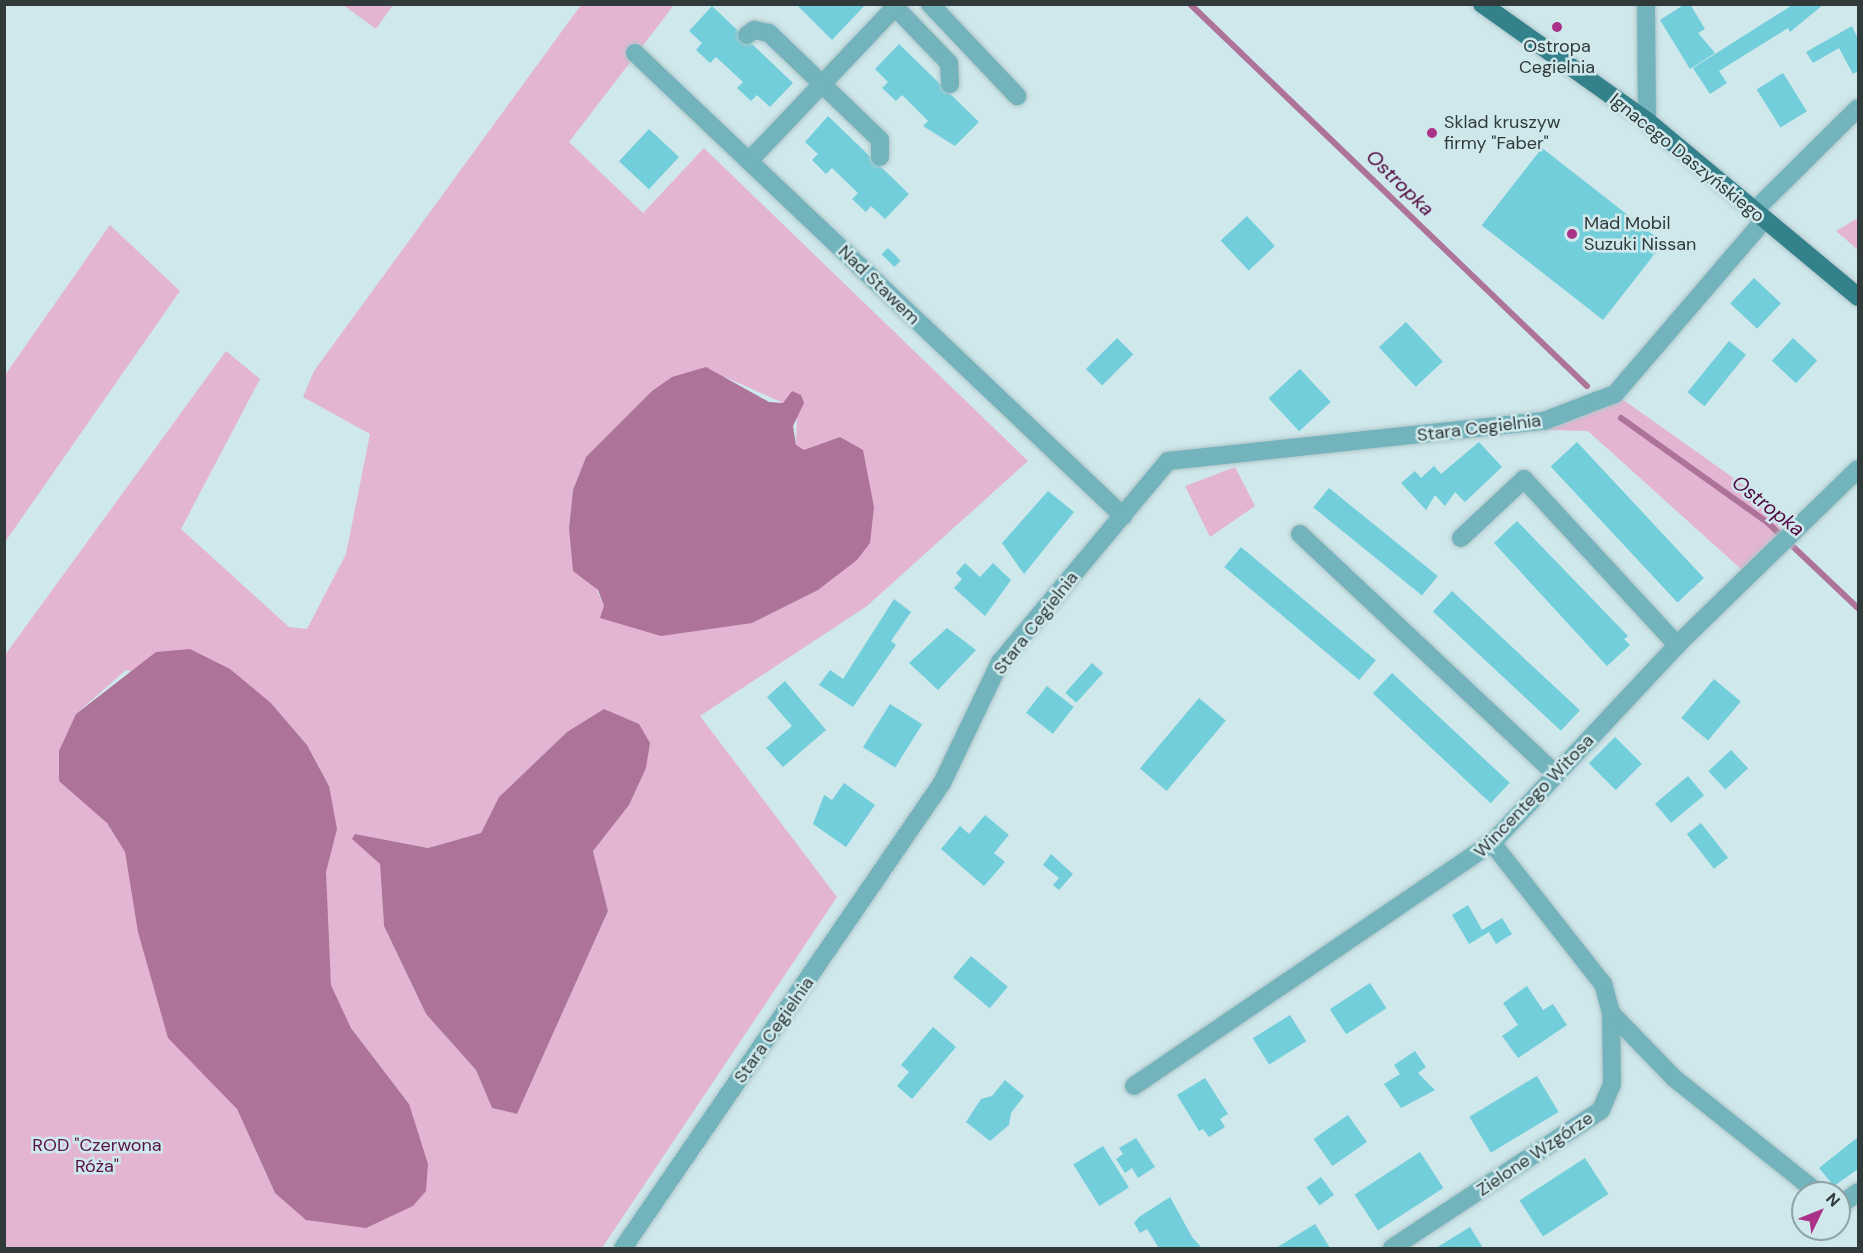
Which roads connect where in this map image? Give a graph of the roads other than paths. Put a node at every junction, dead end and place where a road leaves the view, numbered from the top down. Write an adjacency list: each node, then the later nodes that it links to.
1 (930, 4): 9 (street)
2 (1482, 4): 11 (main road, Ignacego Daszyńskiego)
3 (1646, 4): 11 (street)
4 (895, 5): 7 (street); 8 (street)
5 (747, 35): 8 (street)
6 (635, 53): 13 (street, Nad Stawem)
7 (950, 84)
8 (822, 85): 12 (street); 13 (street)
9 (1017, 96)
10 (1858, 108): 14 (street)
11 (1647, 121): 14 (main road, Ignacego Daszyńskiego)
12 (880, 157)
13 (749, 161): 17 (street, Nad Stawem)
14 (1759, 215): 15 (main road, Ignacego Daszyńskiego); 17 (street, Stara Cegielnia)
15 (1858, 297)
16 (1858, 469): 20 (street, Wincentego Witosa)
17 (1123, 516): 26 (street, Stara Cegielnia)
18 (1300, 534): 21 (street)
19 (1461, 538): 20 (street)
20 (1677, 645): 21 (street, Wincentego Witosa)
21 (1556, 774): 22 (street, Wincentego Witosa)
22 (1492, 843): 23 (street, Zielone Wzgórze); 24 (street, Wincentego Witosa)
23 (1611, 1013): 25 (street); 27 (street, Zielone Wzgórze)
24 (1134, 1086)
25 (1803, 1181)
26 (624, 1248)
27 (1392, 1248)

